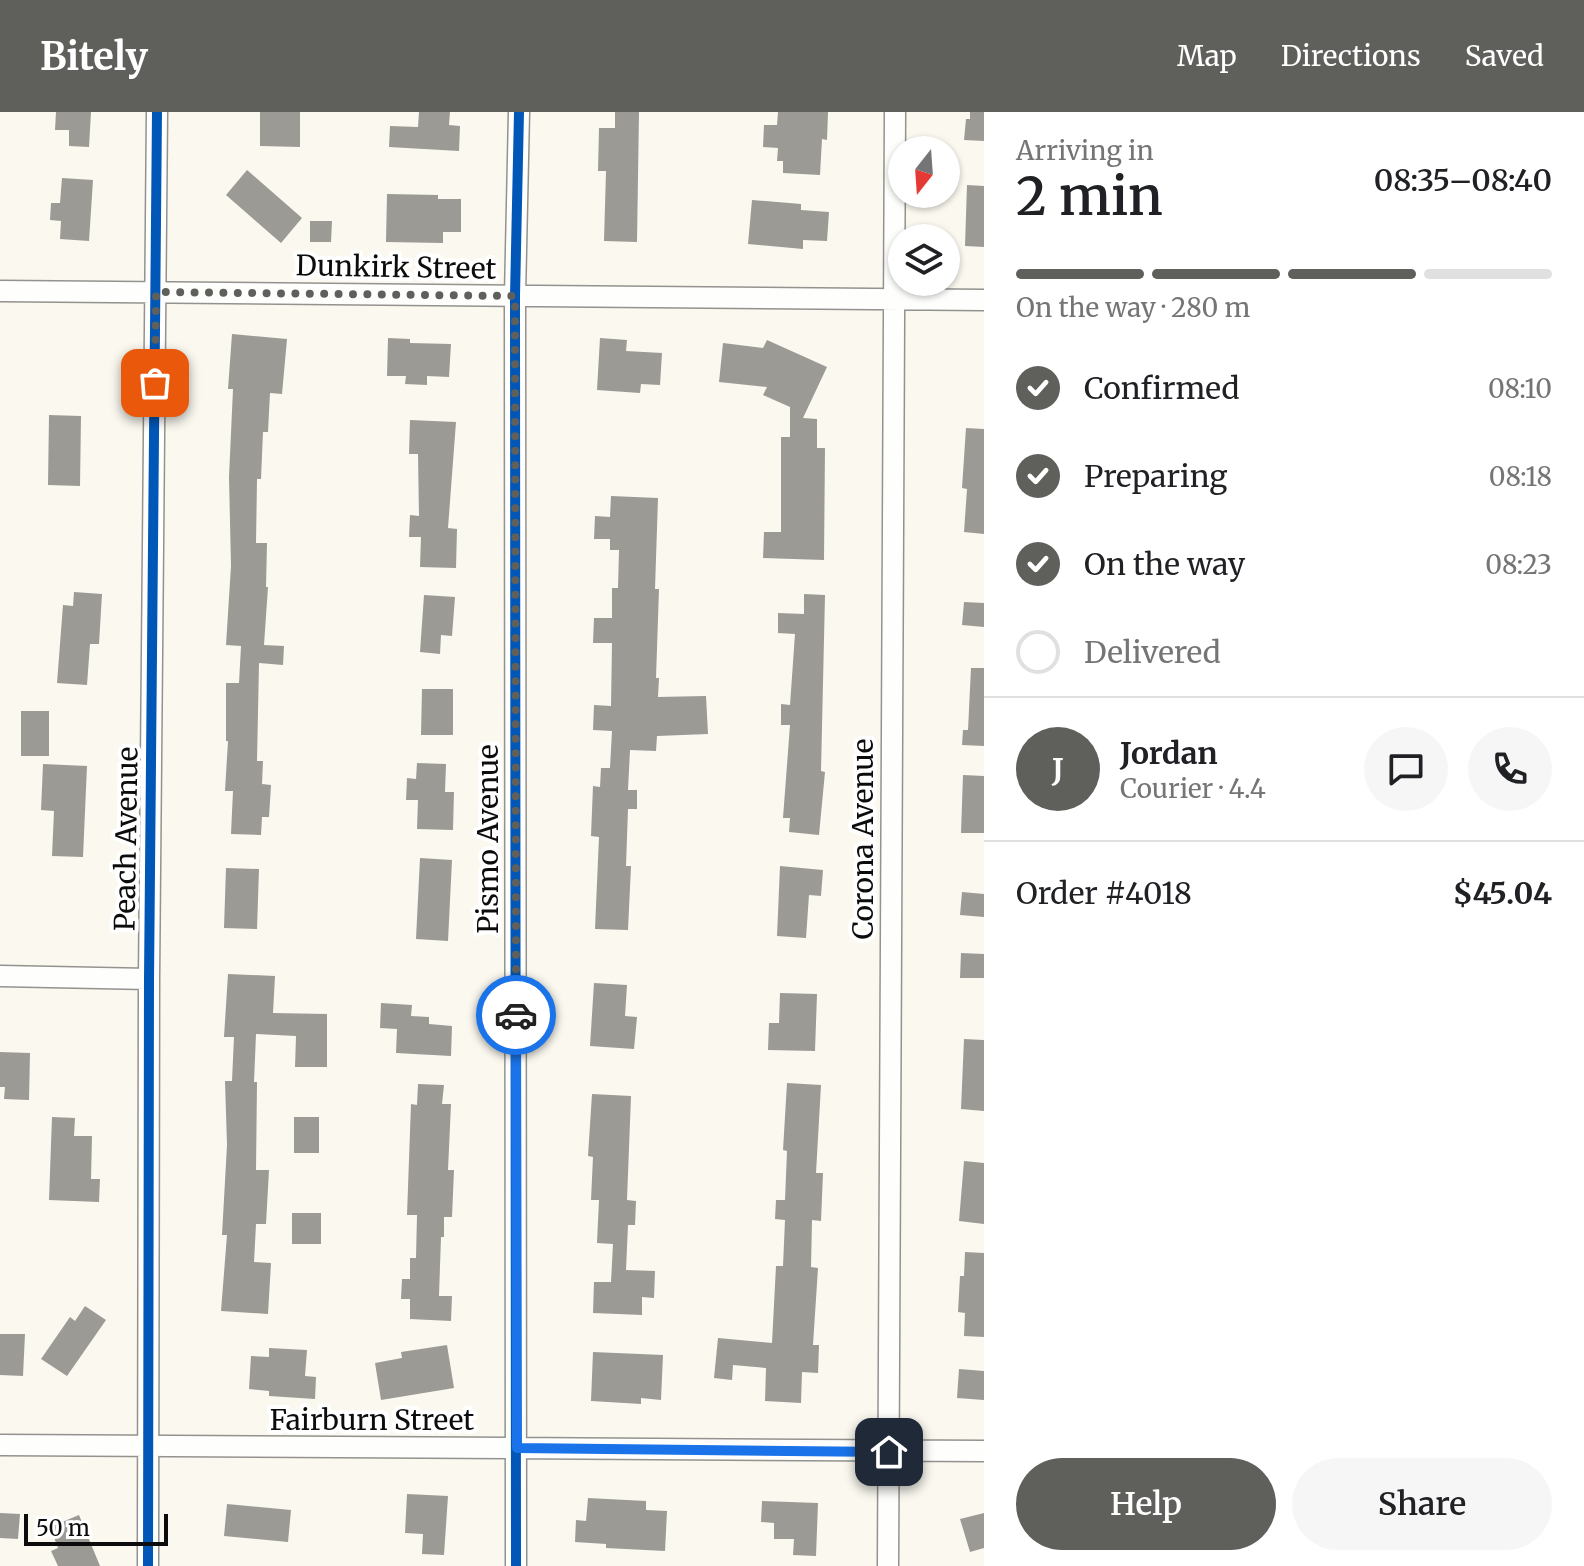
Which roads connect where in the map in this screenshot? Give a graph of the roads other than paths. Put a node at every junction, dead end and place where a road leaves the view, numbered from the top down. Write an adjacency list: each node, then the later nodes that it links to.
1 (157, 112): 5 (street, Peach Avenue)
2 (519, 112): 6 (street, Pismo Avenue)
3 (895, 112): 7 (street, Corona Avenue)
4 (0, 291): 5 (street, Dunkirk Street)
5 (156, 292): 6 (street, Dunkirk Street); 10 (street, Peach Avenue)
6 (515, 296): 7 (street, Dunkirk Street); 13 (street, Pismo Avenue)
7 (893, 299): 8 (street, Dunkirk Street); 15 (street, Corona Avenue)
8 (984, 300)
9 (0, 976): 10 (street)
10 (149, 979): 12 (street, Peach Avenue)
11 (0, 1445): 12 (street, Fairburn Street)
12 (150, 1447): 13 (street, Fairburn Street); 16 (street, Peach Avenue)
13 (517, 1448): 15 (street, Fairburn Street); 17 (street, Pismo Avenue)
14 (984, 1451): 15 (street, Fairburn Street)
15 (889, 1452): 18 (street, Corona Avenue)
16 (148, 1566)
17 (516, 1566)
18 (888, 1566)

